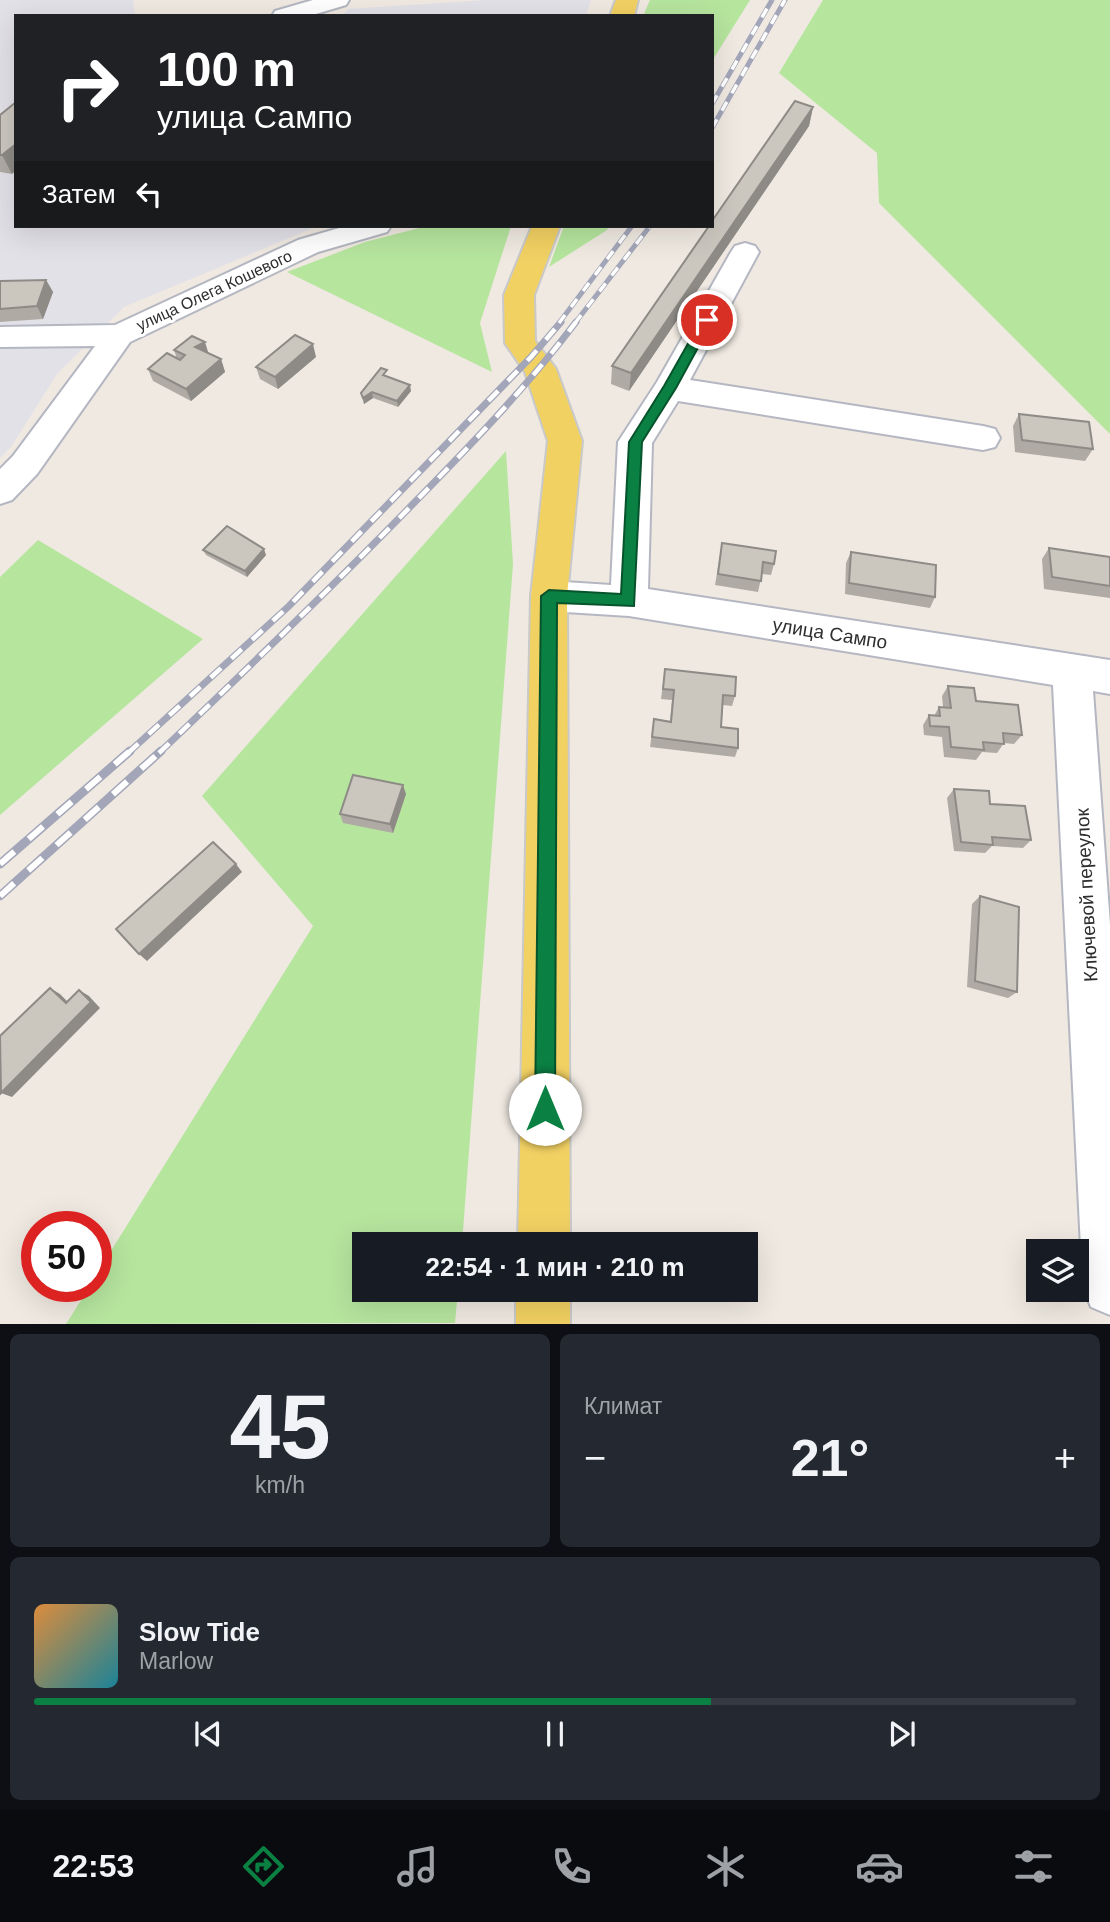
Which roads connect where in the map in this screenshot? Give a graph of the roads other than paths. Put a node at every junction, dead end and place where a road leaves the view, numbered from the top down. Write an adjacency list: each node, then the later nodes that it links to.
1 (338, 0): 2 (street)
2 (290, 14)
3 (370, 228): 6 (street, улица Олега Кошевого)
4 (545, 228): 11 (main road)
5 (745, 252): 8 (street)
6 (119, 335): 7 (street); 10 (street, улица Олега Кошевого)
7 (0, 337)
8 (670, 388): 9 (street); 12 (street)
9 (983, 438)
10 (0, 491)
11 (549, 596): 12 (street, улица Сампо); 14 (main road)
12 (629, 601): 13 (street, улица Сампо)
13 (1091, 673): 15 (street, Ключевой переулок)
14 (544, 1232)
15 (1110, 1287)
16 (543, 1302): 17 (main road)
17 (543, 1324)

